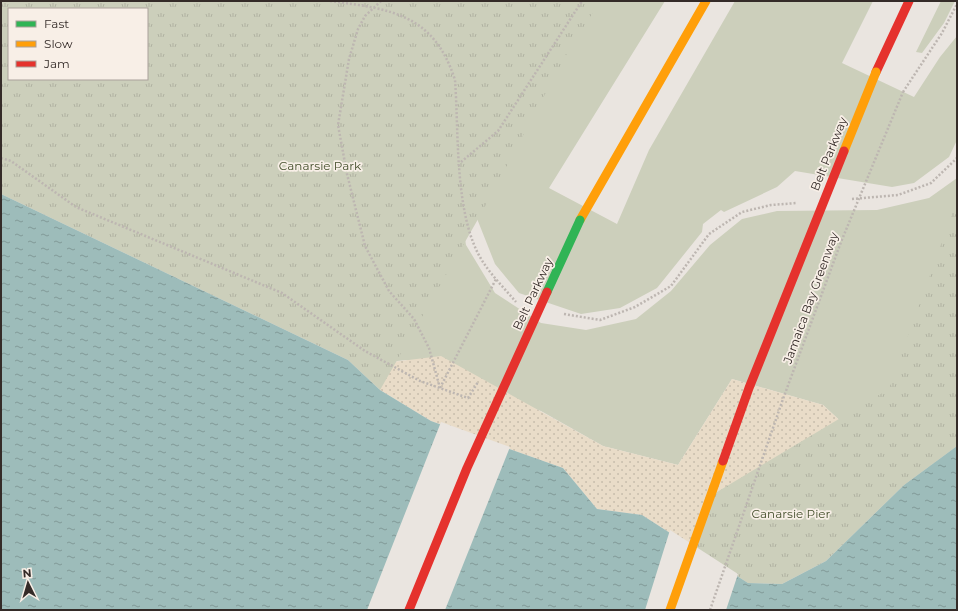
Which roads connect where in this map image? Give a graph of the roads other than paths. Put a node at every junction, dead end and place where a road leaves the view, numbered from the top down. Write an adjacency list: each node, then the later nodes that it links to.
1 (706, 1): 3 (highway, Belt Parkway, bridge)
2 (909, 1): 4 (highway, Belt Parkway, bridge)
3 (409, 610)
4 (670, 610)

